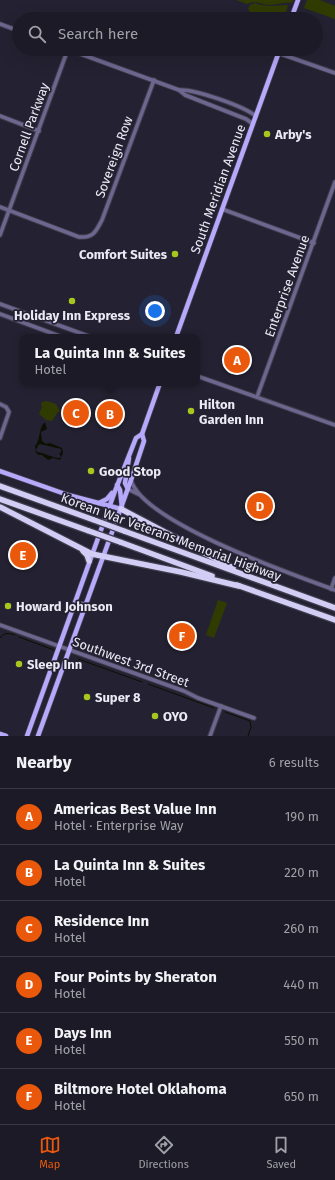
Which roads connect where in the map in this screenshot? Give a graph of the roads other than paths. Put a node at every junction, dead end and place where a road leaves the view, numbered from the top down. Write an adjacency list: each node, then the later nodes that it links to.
1 (298, 0): 2 (main road)
2 (294, 12)
3 (0, 24): 4 (street)
4 (12, 28)
5 (65, 56): 19 (street, Cornell Parkway)
6 (87, 56): 10 (street)
7 (277, 56): 17 (main road, South Meridian Avenue)
8 (292, 56): 9 (street)
9 (335, 73)
10 (154, 80): 11 (street); 23 (street, Sovereign Row)
11 (179, 90): 12 (street); 14 (street)
12 (209, 96): 13 (street); 14 (street)
13 (222, 101): 15 (street); 17 (street)
14 (206, 104): 15 (street)
15 (219, 109): 18 (street)
16 (0, 116): 19 (street)
17 (256, 116): 18 (main road, South Meridian Avenue)
18 (253, 124): 22 (main road, South Meridian Avenue)
19 (39, 130): 23 (street, Cornell Parkway)
20 (335, 182): 25 (street, Enterprise Avenue)
21 (0, 207): 23 (street)
22 (222, 209): 25 (street); 30 (main road, South Meridian Avenue)
23 (9, 210): 24 (street, Cornell Parkway)
24 (0, 235)
25 (314, 243): 33 (street, Enterprise Avenue)
26 (0, 304): 29 (street)
27 (0, 314): 28 (street)
28 (54, 334)
29 (83, 334)
30 (177, 334)
31 (200, 377): 33 (street)
32 (159, 386): 36 (main road)
33 (257, 397): 35 (street)
34 (0, 404): 37 (street)
35 (335, 425)
36 (142, 434): 38 (main road); 40 (main road)
37 (0, 438)
38 (129, 455): 41 (main road); 43 (main road)
39 (0, 471): 47 (main road)
40 (131, 480): 43 (main road); 45 (street)
41 (117, 485): 44 (main road); 50 (main road)
42 (0, 486): 55 (highway, Korean War Veterans Memorial Highway, bridge)
43 (128, 489): 45 (street); 50 (main road)
44 (115, 491): 47 (main road); 48 (main road)
45 (138, 494): 58 (street)
46 (0, 499): 57 (highway, Korean War Veterans Memorial Highway, bridge)
47 (99, 503): 48 (main road)
48 (110, 506): 50 (main road); 52 (main road)
49 (0, 507): 51 (highway)
50 (121, 508): 53 (main road); 55 (highway)
51 (81, 549): 52 (highway); 54 (highway)
52 (92, 554): 53 (highway); 54 (main road)
53 (104, 557): 57 (highway); 60 (main road)
54 (89, 561): 59 (main road)
55 (249, 577): 61 (highway, Korean War Veterans Memorial Highway)
56 (335, 578): 58 (street)
57 (239, 586): 62 (highway, Korean War Veterans Memorial Highway)
58 (333, 589)
59 (75, 603): 60 (main road); 64 (main road)
60 (86, 605): 65 (main road)
61 (335, 608)
62 (335, 620)
63 (0, 625): 64 (street, Southwest 3rd Street)
64 (59, 647): 65 (street, Southwest 3rd Street); 69 (main road)
65 (69, 650): 66 (street, Southwest 3rd Street); 72 (main road)
66 (221, 706): 67 (street, Southwest 3rd Street); 73 (street)
67 (254, 718)
68 (0, 734): 70 (main road)
69 (28, 734): 71 (main road)
70 (6, 736)
71 (23, 736)
72 (38, 736)
73 (210, 736)

